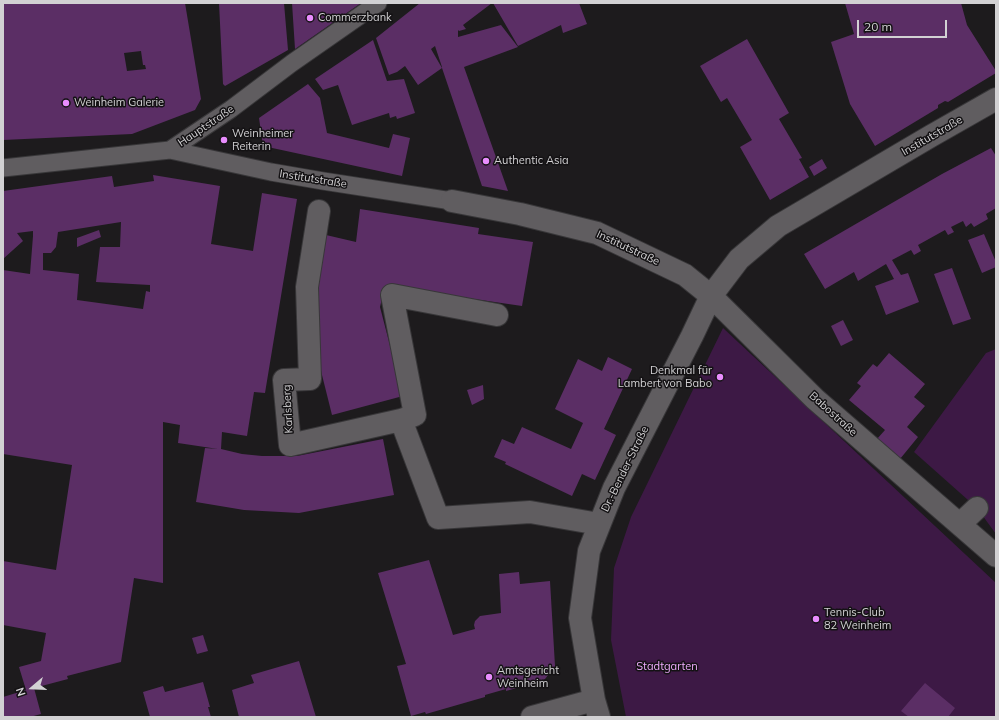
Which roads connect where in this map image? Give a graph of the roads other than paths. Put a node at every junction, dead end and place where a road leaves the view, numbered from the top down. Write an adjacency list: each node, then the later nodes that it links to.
1 (378, 3): 3 (street, Hauptstraße)
2 (996, 98): 7 (street, Institutstraße)
3 (170, 150): 4 (street, Hauptstraße); 5 (street, Institutstraße)
4 (3, 168)
5 (452, 201): 7 (street, Institutstraße)
6 (319, 211): 9 (street, Karlsberg)
7 (711, 296): 11 (street, Dr.-Bender-Straße); 12 (street, Babostraße)
8 (497, 315): 9 (street, Karlsberg)
9 (401, 420): 11 (street)
10 (977, 508): 12 (street)
11 (599, 524): 14 (street, Dr.-Bender-Straße)
12 (960, 524): 13 (street, Babostraße)
13 (996, 556)
14 (596, 708): 15 (street)
15 (532, 717)

